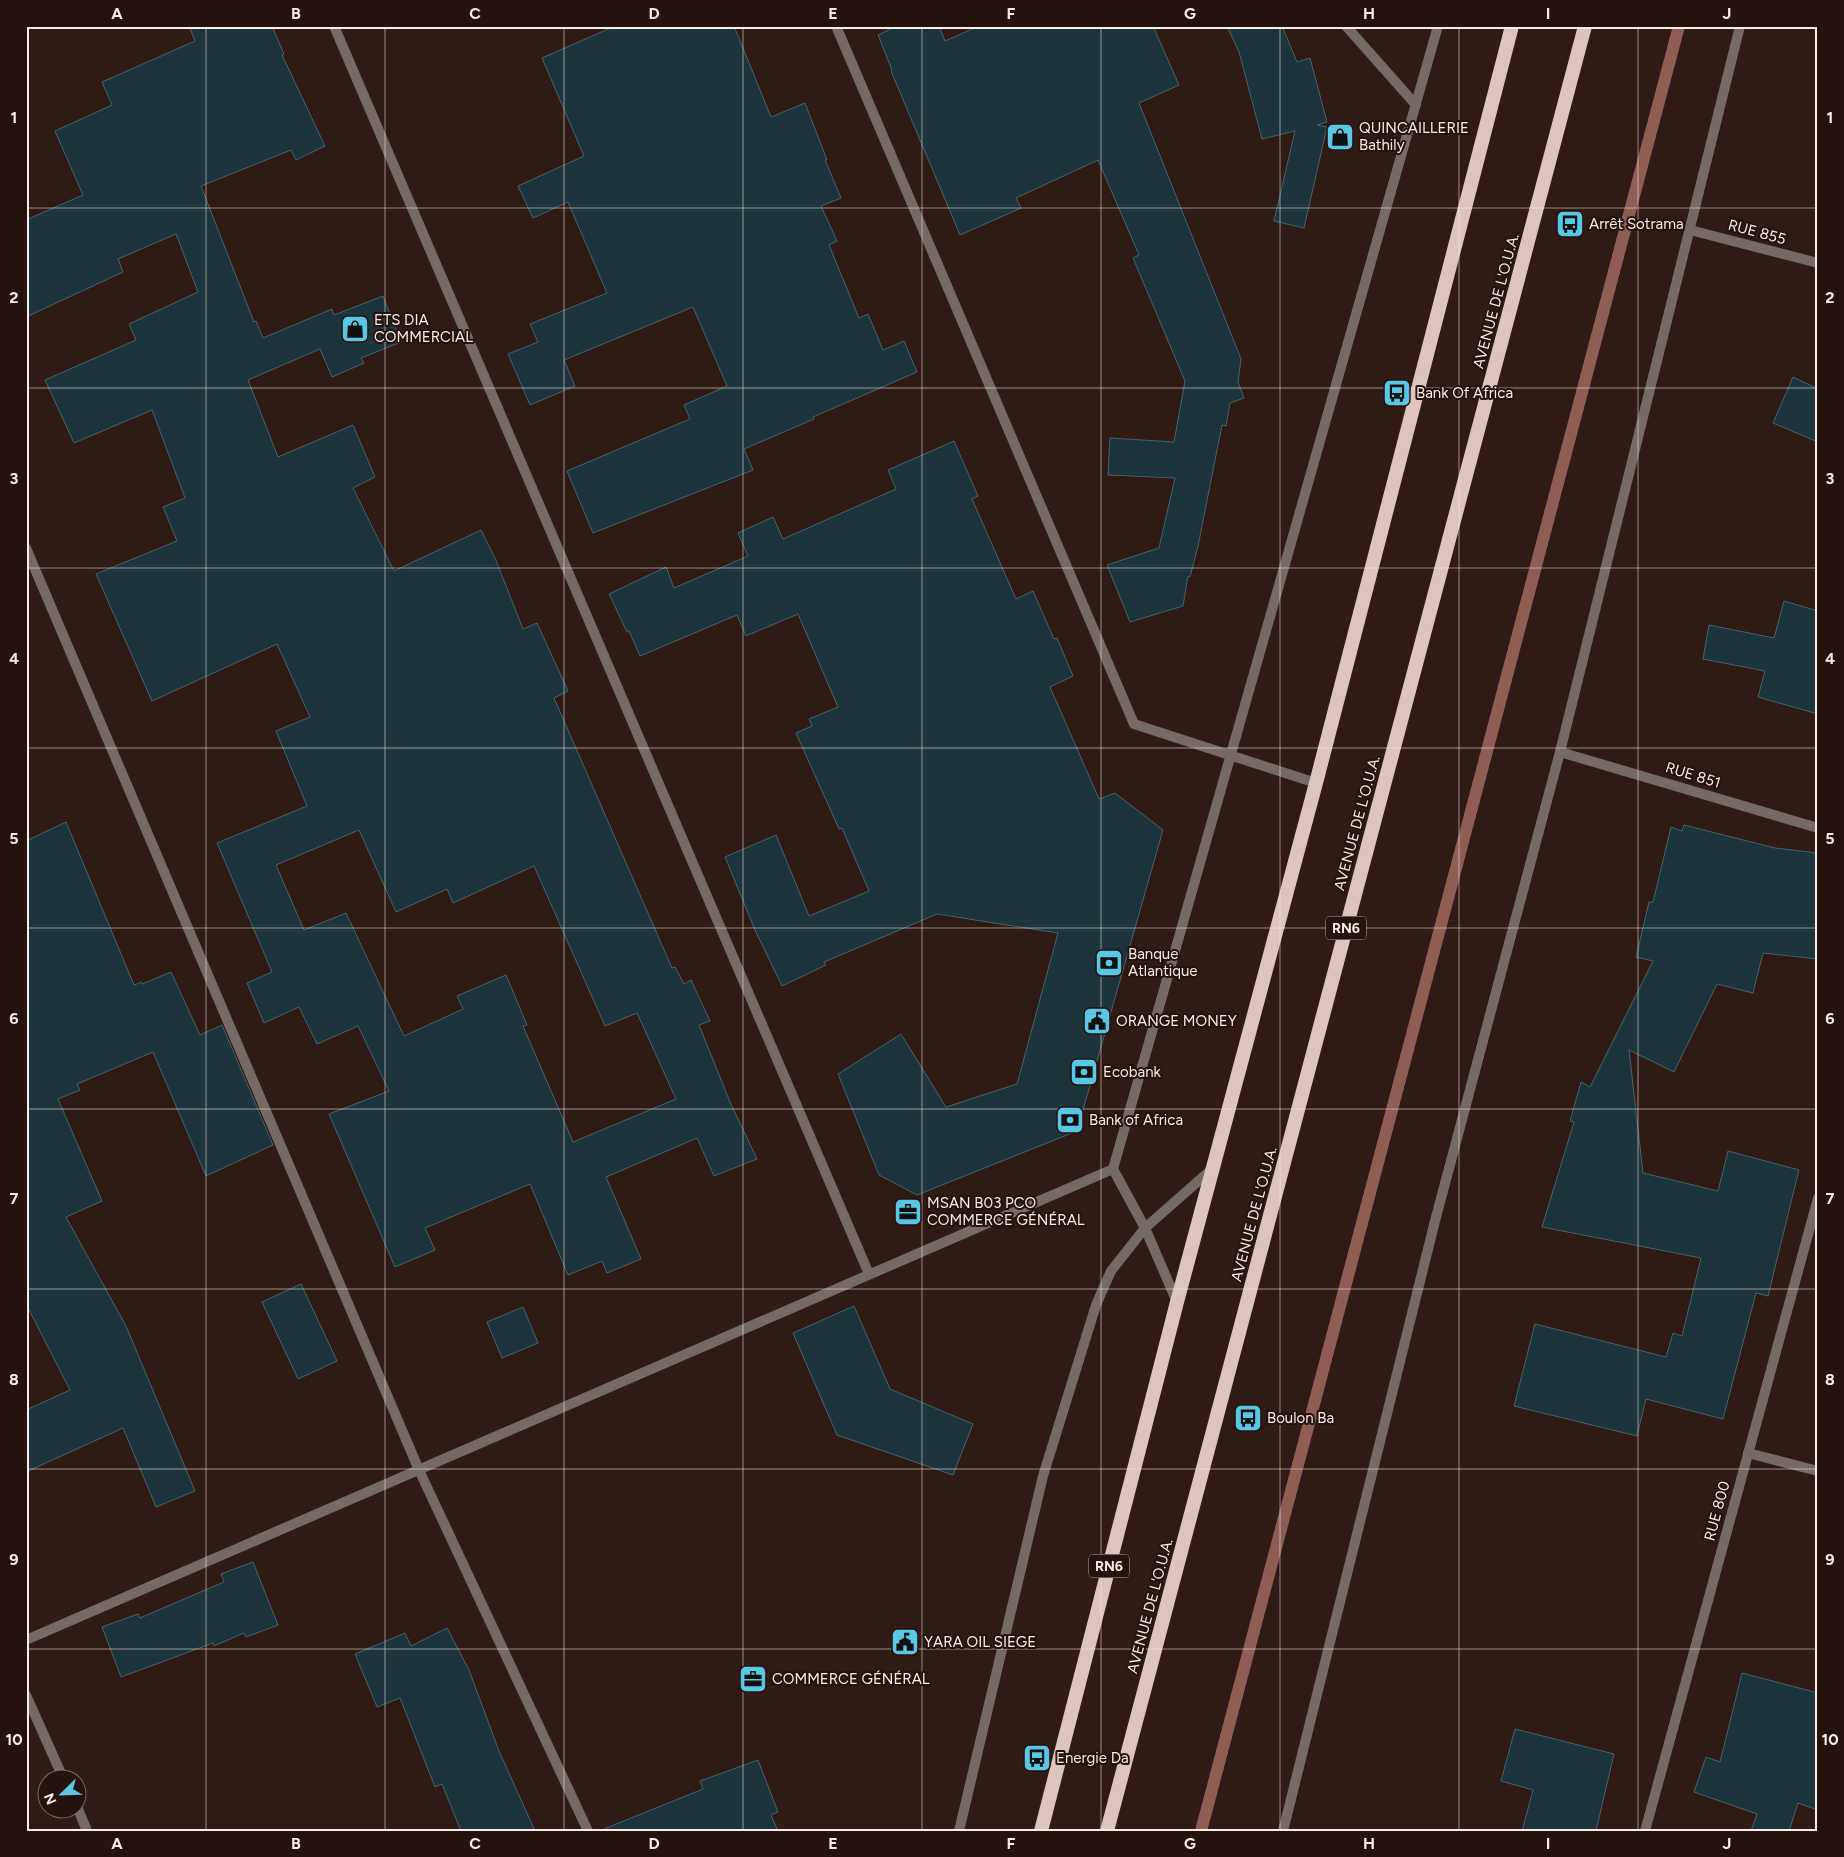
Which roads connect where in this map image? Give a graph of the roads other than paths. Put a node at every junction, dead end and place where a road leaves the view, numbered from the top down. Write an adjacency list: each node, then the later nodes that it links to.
1 (334, 26): 20 (street)
2 (836, 26): 13 (street)
3 (1346, 26): 8 (street)
4 (1438, 26): 8 (street)
5 (1512, 26): 14 (highway, RN6)
6 (1585, 26): 31 (highway, AVENUE DE L'O.U.A. / RN6)
7 (1740, 26): 9 (street)
8 (1416, 105): 13 (street)
9 (1690, 230): 10 (street, RUE 855); 12 (street)
10 (1818, 263)
11 (26, 548): 23 (street)
12 (1560, 752): 15 (street, RUE 851); 32 (street)
13 (1231, 755): 14 (street); 16 (street)
14 (1316, 783): 17 (highway, RN6)
15 (1818, 828)
16 (1113, 1169): 19 (street); 20 (street)
17 (1212, 1169): 19 (street); 21 (highway, RN6)
18 (1818, 1198): 22 (street, RUE 800)
19 (1145, 1228): 21 (street); 29 (street)
20 (869, 1274): 23 (street)
21 (1177, 1302): 30 (highway, RN6)
22 (1748, 1453): 24 (street); 33 (street, RUE 800)
23 (419, 1470): 25 (street); 28 (street)
24 (1818, 1471)
25 (26, 1640)
26 (26, 1695): 27 (street)
27 (60, 1770)
28 (588, 1831)
29 (959, 1831)
30 (1041, 1831)
31 (1107, 1831)
32 (1283, 1831)
33 (1645, 1831)

